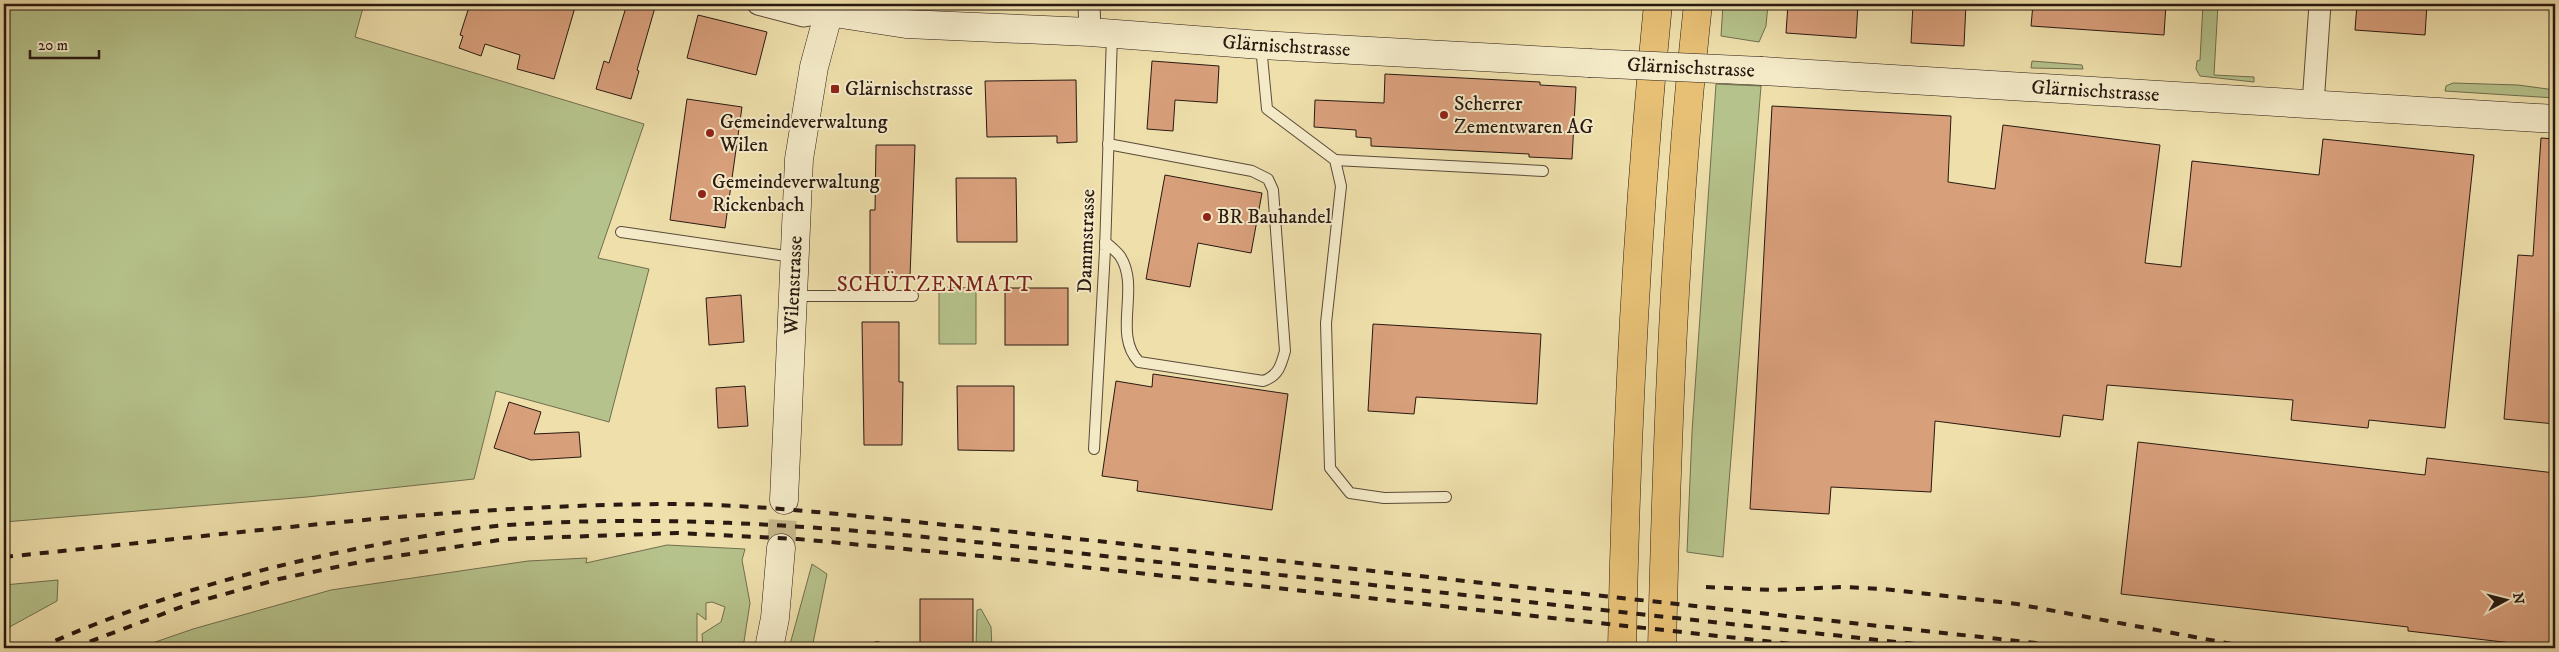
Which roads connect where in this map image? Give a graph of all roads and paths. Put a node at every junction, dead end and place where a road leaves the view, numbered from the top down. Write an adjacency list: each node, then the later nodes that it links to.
1 (758, 4): 6 (street)
2 (1089, 4): 7 (street)
3 (1658, 4): 24 (highway)
4 (1698, 4): 25 (highway)
5 (2320, 4): 9 (street)
6 (829, 8): 7 (street, Glärnischstrasse); 16 (street, Wilenstrasse)
7 (1101, 33): 8 (street, Glärnischstrasse); 11 (lane, Dammstrasse)
8 (1261, 45): 9 (street, Glärnischstrasse, bridge); 12 (lane)
9 (2313, 104): 10 (street, Glärnischstrasse)
10 (2555, 119)
11 (1108, 144): 15 (lane, Dammstrasse); 15 (lane)
12 (1335, 160): 13 (lane); 20 (lane)
13 (1543, 171)
14 (622, 232): 16 (lane)
15 (1105, 242): 19 (lane, Dammstrasse)
16 (794, 257): 17 (street, Wilenstrasse)
17 (793, 296): 18 (lane); 21 (street, Wilenstrasse)
18 (912, 296)
19 (1094, 449)
20 (1446, 497)
21 (784, 500)
22 (781, 548): 23 (street)
23 (769, 648)
24 (1622, 648)
25 (1662, 648)

